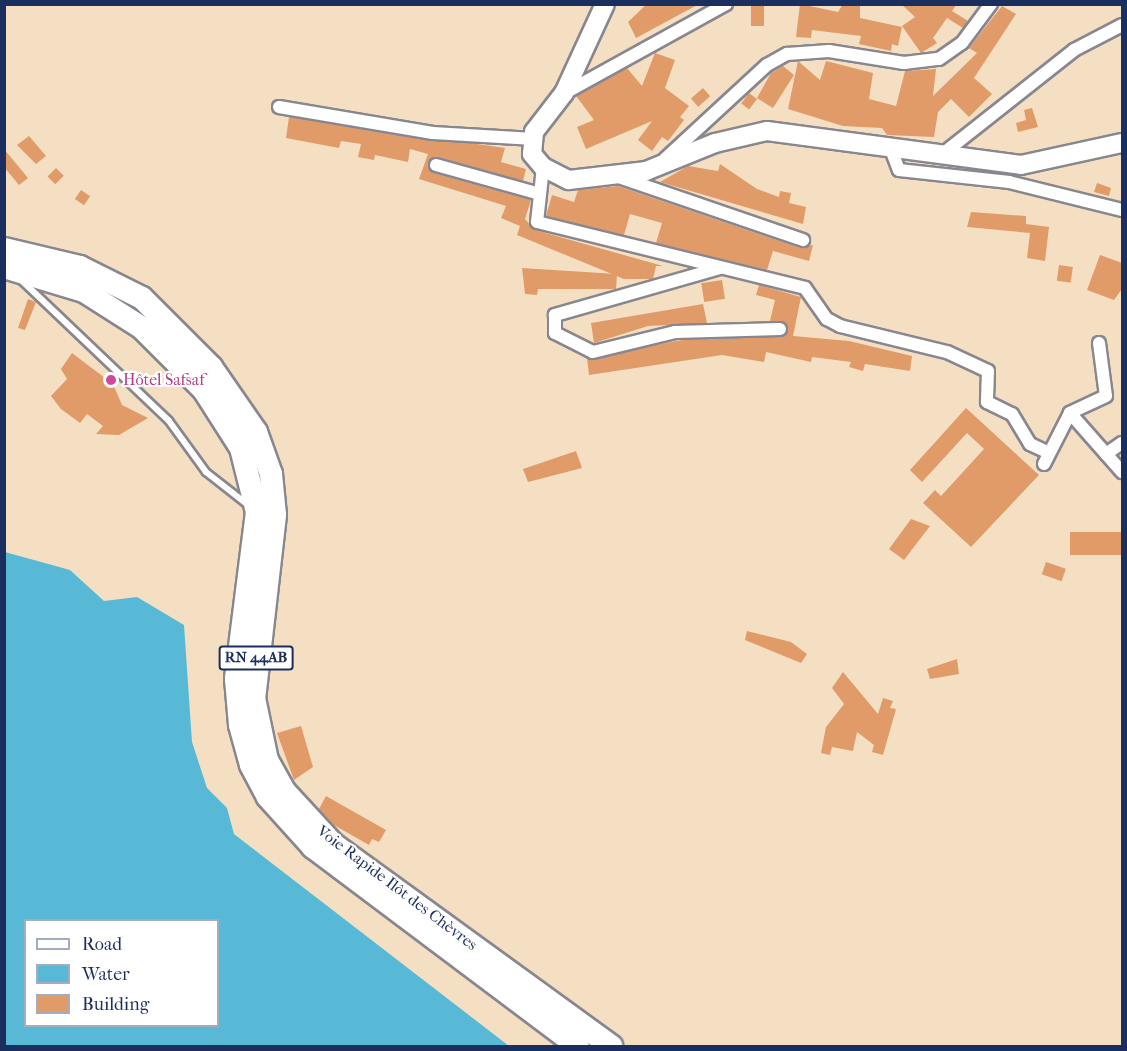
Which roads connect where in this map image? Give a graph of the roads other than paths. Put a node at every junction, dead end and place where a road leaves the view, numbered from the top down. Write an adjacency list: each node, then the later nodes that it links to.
1 (605, 4): 5 (street)
2 (726, 4): 5 (street)
3 (991, 4): 13 (street)
4 (1122, 25): 10 (street)
5 (564, 93): 7 (street)
6 (279, 107): 7 (street)
7 (534, 139): 12 (street)
8 (1122, 142): 10 (street)
9 (891, 152): 10 (street); 13 (street); 16 (street)
10 (939, 157)
11 (436, 165): 15 (street)
12 (543, 167): 14 (street); 15 (street)
13 (657, 167): 14 (street)
14 (612, 175): 17 (street)
15 (540, 194): 19 (street)
16 (1122, 210)
17 (803, 240)
18 (4, 249): 29 (highway, Voie Rapide Ilôt des Chèvres / RN 44AB)
19 (721, 268): 21 (street); 23 (street)
20 (9, 269): 27 (lane); 27 (highway, Voie Rapide Ilôt des Chèvres / RN 44AB)
21 (780, 329)
22 (1099, 342): 23 (street)
23 (1070, 413): 25 (street)
24 (1122, 442): 25 (street)
25 (1106, 454): 26 (street)
26 (1122, 472)
27 (257, 512): 28 (highway, Voie Rapide Ilôt des Chèvres / RN 44AB)
28 (578, 1047)
29 (611, 1047)

